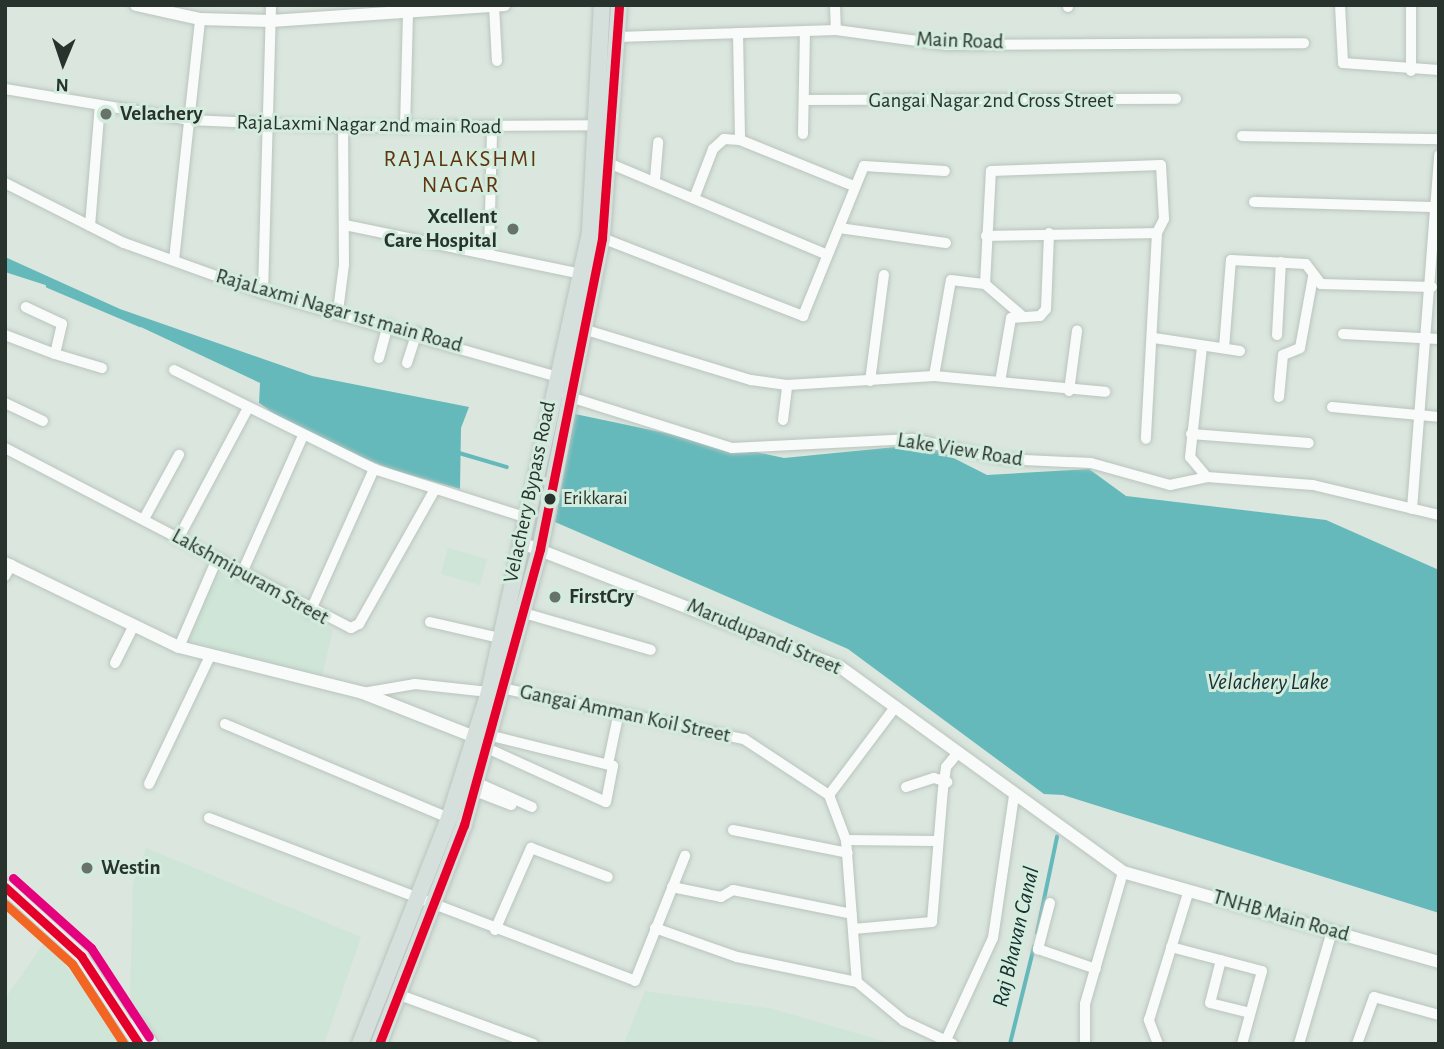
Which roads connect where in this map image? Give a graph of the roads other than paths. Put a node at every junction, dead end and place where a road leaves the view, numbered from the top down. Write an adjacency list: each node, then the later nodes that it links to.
1 (136, 5): 13 (street)
2 (271, 5): 14 (street)
3 (602, 5): 29 (main road, Velachery Bypass Road)
4 (619, 5): 18 (main road, Velachery Bypass Road)
5 (835, 5): 15 (street)
6 (1340, 5): 22 (street)
7 (1411, 5): 22 (street)
8 (499, 6): 9 (street); 20 (street)
9 (457, 7): 10 (street)
10 (437, 8): 12 (street)
11 (392, 10): 12 (street); 14 (street)
12 (413, 10): 31 (street)
13 (200, 19): 14 (street); 27 (street)
14 (271, 21): 28 (street)
15 (836, 30): 16 (street, Main Road); 19 (street, Main Road)
16 (806, 32): 17 (street, Main Road); 25 (street)
17 (738, 33): 18 (street, Main Road); 35 (street)
18 (617, 37): 39 (main road, Velachery Bypass Road)
19 (1304, 43)
20 (497, 61)
21 (1439, 70): 22 (street)
22 (1411, 71)
23 (5, 89): 26 (street, RajaLaxmi Nagar 2nd main Road)
24 (1176, 99): 25 (street, Gangai Nagar 2nd Cross Street)
25 (806, 100): 33 (street)
26 (100, 105): 27 (street, RajaLaxmi Nagar 2nd main Road); 49 (street)
27 (190, 120): 28 (street, RajaLaxmi Nagar 2nd main Road); 58 (street)
28 (269, 124): 30 (street, RajaLaxmi Nagar 2nd main Road); 66 (street)
29 (600, 125): 32 (street, RajaLaxmi Nagar 2nd main Road); 61 (main road, Velachery Bypass Road)
30 (343, 127): 31 (street, RajaLaxmi Nagar 2nd main Road); 48 (street)
31 (405, 128): 32 (street, RajaLaxmi Nagar 2nd main Road)
32 (492, 128): 56 (street)
33 (803, 134)
34 (1242, 136): 36 (street)
35 (740, 139): 43 (street); 45 (street)
36 (1439, 139)
37 (658, 142): 41 (street)
38 (1439, 155): 44 (street)
39 (611, 164): 41 (street); 54 (main road, Velachery Bypass Road)
40 (945, 170): 43 (street)
41 (655, 178): 45 (street)
42 (5, 183): 49 (street, RajaLaxmi Nagar 1st main Road)
43 (854, 186): 50 (street)
44 (1438, 189): 47 (street)
45 (695, 196): 57 (street)
46 (1254, 202): 47 (street)
47 (1435, 207): 60 (street)
48 (345, 225): 56 (street); 68 (street)
49 (90, 226): 58 (street, RajaLaxmi Nagar 1st main Road)
50 (839, 228): 55 (street); 57 (street)
51 (1049, 233): 52 (street); 53 (street); 69 (street)
52 (1157, 233): 53 (street); 77 (street)
53 (986, 236): 64 (street)
54 (602, 238): 57 (street); 71 (main road, Velachery Bypass Road)
55 (946, 243)
56 (489, 255): 61 (street)
57 (827, 255)
58 (173, 260): 66 (street, RajaLaxmi Nagar 1st main Road)
59 (1280, 262): 63 (street); 76 (street); 80 (street)
60 (1436, 271): 65 (street)
61 (581, 274): 87 (main road, Velachery Bypass Road)
62 (884, 275): 89 (street)
63 (1315, 280): 65 (street); 95 (street)
64 (985, 284): 69 (street); 88 (street)
65 (1432, 287): 78 (street)
66 (263, 293): 68 (street, RajaLaxmi Nagar 1st main Road)
67 (26, 307): 82 (street)
68 (338, 311): 70 (street, RajaLaxmi Nagar 1st main Road)
69 (1021, 315): 90 (street)
70 (388, 325): 73 (street, RajaLaxmi Nagar 1st main Road); 83 (street)
71 (583, 329): 91 (street); 94 (main road, Velachery Bypass Road)
72 (1077, 331): 92 (street)
73 (416, 333): 84 (street); 87 (street, RajaLaxmi Nagar 1st main Road)
74 (1343, 334): 78 (street)
75 (5, 335): 82 (street)
76 (1278, 335)
77 (1154, 338): 79 (street); 105 (street)
78 (1434, 339): 99 (street)
79 (1202, 347): 80 (street); 103 (street)
80 (1224, 348): 81 (street)
81 (1240, 351)
82 (55, 354): 85 (street)
83 (379, 358)
84 (407, 363)
85 (102, 368)
86 (174, 370): 98 (street)
87 (554, 376): 115 (main road, Velachery Bypass Road)
88 (934, 376): 89 (street); 90 (street)
89 (870, 381): 91 (street)
90 (1000, 382): 92 (street)
91 (788, 385): 101 (street)
92 (1069, 391): 93 (street)
93 (1105, 392)
94 (566, 396): 110 (street, Lake View Road); 118 (main road, Velachery Bypass Road)
95 (1279, 397)
96 (5, 403): 102 (street)
97 (1332, 407): 99 (street)
98 (248, 408): 104 (street); 116 (street)
99 (1420, 415): 100 (street); 112 (street)
100 (1439, 417)
101 (783, 420)
102 (43, 421)
103 (1191, 434): 106 (street); 110 (street)
104 (302, 439): 109 (street); 121 (street)
105 (1146, 439)
106 (1309, 443)
107 (5, 448): 114 (street, Lakshmipuram Street)
108 (179, 455): 114 (street)
109 (373, 468): 111 (street); 122 (street)
110 (1207, 477): 112 (street, Lake View Road)
111 (435, 491): 115 (street); 122 (street, Lakshmipuram Street)
112 (1412, 509): 113 (street, Lake View Road)
113 (1439, 515)
114 (145, 517): 116 (street, Lakshmipuram Street)
115 (524, 517): 117 (main road, Velachery Bypass Road)
116 (178, 539): 119 (street, Lakshmipuram Street)
117 (519, 542): 118 (street, Marudupandi Street); 126 (main road, Velachery Bypass Road)
118 (540, 549): 123 (main road, Velachery Bypass Road); 134 (street, Marudupandi Street)
119 (216, 561): 121 (street, Lakshmipuram Street); 127 (street)
120 (7, 568): 125 (street)
121 (241, 575): 122 (street, Lakshmipuram Street)
122 (310, 612)
123 (524, 613): 128 (street); 131 (main road, Velachery Bypass Road)
124 (430, 622): 126 (street)
125 (134, 625): 127 (street); 130 (street)
126 (499, 638): 133 (main road, Velachery Bypass Road)
127 (179, 647): 129 (street)
128 (651, 650)
129 (209, 657): 132 (street); 141 (street)
130 (115, 663)
131 (506, 689): 135 (street, Gangai Amman Koil Street); 137 (main road, Velachery Bypass Road)
132 (363, 692): 133 (street); 137 (street)
133 (489, 692): 137 (main road, Velachery Bypass Road)
134 (896, 706): 138 (street, Marudupandi Street); 144 (street)
135 (620, 712): 139 (street); 144 (street, Gangai Amman Koil Street)
136 (225, 724): 149 (street)
137 (486, 741): 139 (street); 139 (street); 142 (main road, Velachery Bypass Road); 149 (main road, Velachery Bypass Road)
138 (957, 755): 140 (street); 145 (street, Marudupandi Street)
139 (608, 764)
140 (947, 782): 143 (street); 152 (street)
141 (149, 784)
142 (477, 787): 146 (street); 147 (street); 162 (main road, Velachery Bypass Road)
143 (905, 787)
144 (829, 795): 151 (street)
145 (1014, 796): 155 (street, Marudupandi Street); 177 (street)
146 (532, 807)
147 (519, 808)
148 (209, 818): 160 (street)
149 (449, 818): 160 (main road, Velachery Bypass Road)
150 (733, 830): 153 (street)
151 (846, 840): 152 (street); 153 (street)
152 (936, 841): 165 (street)
153 (848, 853): 163 (street)
154 (685, 856): 158 (street)
155 (1123, 872): 159 (street, TNHB Main Road); 171 (street)
156 (608, 877): 166 (street)
157 (5, 887): 173 (main road)
158 (672, 887): 163 (street); 164 (street)
159 (1189, 890): 167 (street, TNHB Main Road); 168 (street)
160 (416, 901): 162 (street); 180 (main road, Velachery Bypass Road)
161 (1050, 903): 171 (street)
162 (432, 907): 166 (street); 174 (main road, Velachery Bypass Road)
163 (852, 914): 165 (street)
164 (655, 928): 166 (street); 172 (street)
165 (853, 929): 172 (street)
166 (495, 930)
167 (1332, 930): 170 (street, TNHB Main Road); 186 (street)
168 (1171, 947): 169 (street); 184 (street)
169 (1221, 960): 175 (street); 175 (street)
170 (1439, 962)
171 (1096, 968): 183 (street)
172 (857, 982): 177 (street)
173 (100, 985): 178 (main road); 179 (main road)
174 (397, 994): 181 (main road, Velachery Bypass Road); 182 (street)
175 (1250, 1013): 185 (street)
176 (1439, 1015): 187 (street)
177 (949, 1042)
178 (139, 1044)
179 (151, 1044)
180 (360, 1044)
181 (379, 1044)
182 (533, 1044)
183 (1085, 1044)
184 (1158, 1044)
185 (1242, 1044)
186 (1299, 1044)
187 (1357, 1044)

